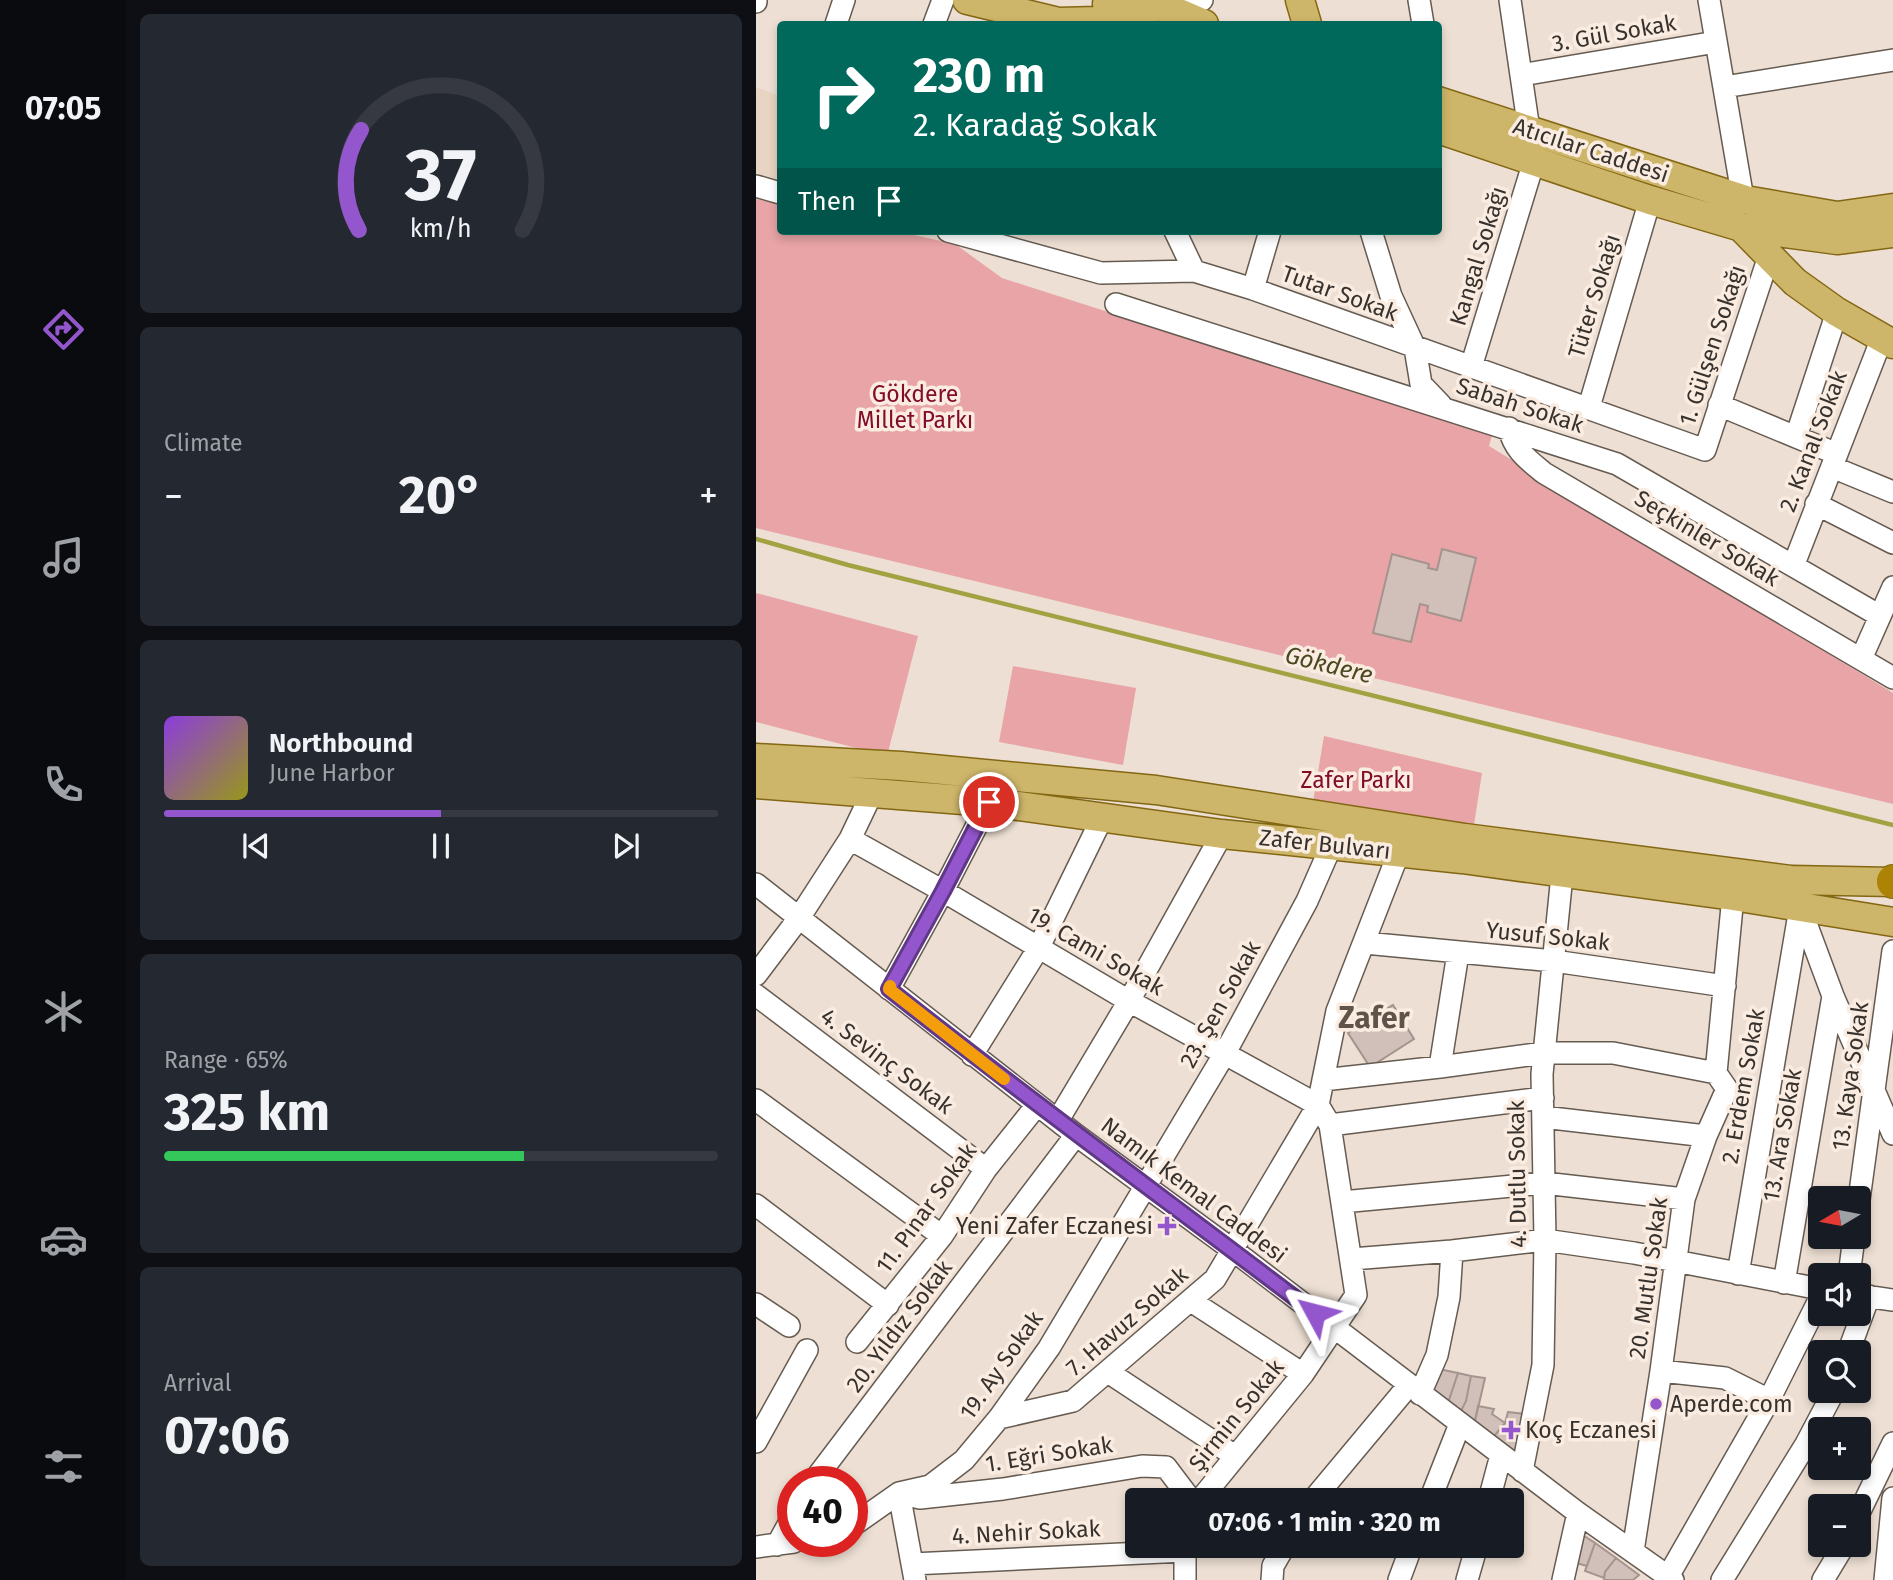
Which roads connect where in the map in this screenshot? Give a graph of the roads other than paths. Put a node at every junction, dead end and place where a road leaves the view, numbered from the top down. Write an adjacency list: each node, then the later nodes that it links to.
1 (844, 0): 10 (street)
2 (943, 0): 11 (street)
3 (967, 0): 12 (main road)
4 (1202, 0): 9 (street)
5 (1300, 0): 15 (main road)
6 (1419, 0): 16 (street)
7 (1510, 0): 19 (street)
8 (1709, 0): 17 (street)
9 (1140, 13): 13 (main road); 14 (main road)
10 (837, 21)
11 (935, 21)
12 (1036, 21)
13 (1068, 21)
14 (1187, 21)
15 (1306, 21)
16 (1422, 21)
17 (1716, 42): 19 (street, 3. Gül Sokak); 20 (street)
18 (1893, 60): 20 (street)
19 (1521, 75): 23 (street)
20 (1724, 87): 29 (street)
21 (1442, 102): 23 (main road, Atıcılar Caddesi)
22 (1442, 130): 24 (main road, Atıcılar Caddesi)
23 (1530, 130): 29 (main road, Atıcılar Caddesi)
24 (1534, 161): 27 (main road, Atıcılar Caddesi); 44 (street, Kangal Sokağı)
25 (756, 186): 26 (street)
26 (777, 192)
27 (1650, 200): 29 (main road, Atıcılar Caddesi); 46 (street, Tüter Sokağı)
28 (1893, 208): 29 (main road)
29 (1744, 216): 30 (main road); 37 (main road, Atıcılar Caddesi)
30 (1893, 233)
31 (968, 235): 38 (street, Tutar Sokak)
32 (1177, 235): 38 (street)
33 (1269, 235): 39 (street)
34 (1372, 235): 36 (street)
35 (1383, 235): 36 (street)
36 (1377, 253): 43 (street)
37 (1769, 256): 41 (main road, Atıcılar Caddesi); 45 (street, 1. Gülşen Sokağı)
38 (1194, 271): 39 (street, Tutar Sokak)
39 (1253, 289): 43 (street, Tutar Sokak)
40 (1116, 304): 47 (street, Sabah Sokak)
41 (1837, 312): 42 (main road, Atıcılar Caddesi); 49 (street)
42 (1887, 341): 51 (street, 2. Kanal Sokak)
43 (1415, 348): 44 (street, Tutar Sokak); 47 (street)
44 (1471, 367): 46 (street, Tutar Sokak)
45 (1719, 405): 49 (street); 50 (street, 1. Gülşen Sokağı)
46 (1589, 407): 50 (street, Tutar Sokak)
47 (1444, 408): 48 (street, Sabah Sokak)
48 (1509, 428): 55 (street, Sabah Sokak); 58 (street, Seçkinler Sokak)
49 (1796, 437): 51 (street)
50 (1705, 450)
51 (1834, 460): 52 (street); 53 (street, 2. Kanal Sokak)
52 (1893, 492)
53 (1816, 504): 54 (street); 55 (street, 2. Kanal Sokak)
54 (1893, 543)
55 (1794, 564): 57 (street, Sabah Sokak)
56 (1893, 587): 57 (street)
57 (1880, 616): 58 (street)
58 (1861, 659): 59 (street, Seçkinler Sokak)
59 (1893, 678)
60 (756, 758): 70 (main road, Zafer Bulvarı)
61 (756, 784): 62 (main road, Zafer Bulvarı)
62 (872, 793): 63 (main road, Zafer Bulvarı); 66 (street)
63 (989, 802): 64 (main road, Zafer Bulvarı); 72 (street)
64 (1102, 818): 65 (main road, Zafer Bulvarı); 78 (street)
65 (1222, 834): 67 (main road, Zafer Bulvarı); 87 (street)
66 (850, 839): 72 (street, 19. Cami Sokak); 75 (street)
67 (1332, 844): 68 (main road, Zafer Bulvarı); 88 (street, 23. Şen Sokak)
68 (1399, 852): 69 (main road, Zafer Bulvarı); 77 (street, 7. Havuz Sokak)
69 (1562, 874): 73 (main road, Zafer Bulvarı); 81 (street, 4. Dutlu Sokak)
70 (1893, 882)
71 (756, 884): 75 (street, Namık Kemal Caddesi)
72 (943, 891): 78 (street, 19. Cami Sokak); 84 (street)
73 (1733, 896): 74 (main road, Zafer Bulvarı); 83 (street, 20. Mutlu Sokak)
74 (1800, 908): 76 (main road, Zafer Bulvarı); 86 (street); 117 (street, 2. Erdem Sokak)
75 (799, 918): 82 (street); 84 (street, Namık Kemal Caddesi)
76 (1893, 922)
77 (1365, 943): 80 (street, Yusuf Sokak); 93 (street, 7. Havuz Sokak)
78 (1038, 949): 87 (street, 19. Cami Sokak); 90 (street)
79 (1893, 951): 94 (street, 13. Kaya Sokak)
80 (1458, 953): 81 (street, Yusuf Sokak); 91 (street)
81 (1554, 961): 83 (street, Yusuf Sokak); 89 (street, 4. Dutlu Sokak)
82 (756, 975)
83 (1725, 986): 92 (street, 20. Mutlu Sokak)
84 (889, 989): 90 (street, Namık Kemal Caddesi)
85 (756, 995): 104 (street, 4. Sevinç Sokak)
86 (1833, 996): 94 (street); 118 (street, 13. Ara Sokak)
87 (1129, 1001): 88 (street, 19. Cami Sokak); 99 (street)
88 (1224, 1053): 97 (street, 19. Cami Sokak); 106 (street, 23. Şen Sokak)
89 (1544, 1053): 91 (street); 92 (street); 98 (street, 4. Dutlu Sokak)
90 (972, 1055): 96 (street, Namık Kemal Caddesi)
91 (1440, 1067): 93 (street)
92 (1716, 1073): 103 (street, 20. Mutlu Sokak)
93 (1323, 1080): 97 (street, 7. Havuz Sokak)
94 (1874, 1092): 101 (street); 107 (street, 13. Kaya Sokak)
95 (756, 1100): 111 (street)
96 (1037, 1105): 99 (street, Namık Kemal Caddesi); 104 (street, 11. Pınar Sokak)
97 (1318, 1105): 100 (street); 113 (street, 7. Havuz Sokak)
98 (1543, 1107): 100 (street); 103 (street); 105 (street, 4. Dutlu Sokak)
99 (1058, 1120): 102 (street, Namık Kemal Caddesi)
100 (1330, 1125): 109 (street, Şirmin Sokak)
101 (1893, 1134)
102 (1076, 1135): 106 (street, Namık Kemal Caddesi); 142 (street, 20. Yıldız Sokak)
103 (1706, 1136): 108 (street, 20. Mutlu Sokak)
104 (986, 1169): 111 (street, 11. Pınar Sokak)
105 (1544, 1183): 108 (street); 109 (street); 112 (street, 4. Dutlu Sokak)
106 (1145, 1184): 113 (street, Namık Kemal Caddesi); 136 (street, 19. Ay Sokak)
107 (1861, 1186)
108 (1684, 1199): 116 (street, 20. Mutlu Sokak)
109 (1342, 1202): 115 (street, Şirmin Sokak)
110 (756, 1205): 124 (street)
111 (942, 1236): 124 (street, 11. Pınar Sokak)
112 (1545, 1240): 114 (street); 116 (street); 143 (street, 4. Dutlu Sokak)
113 (1234, 1251): 122 (street, 7. Havuz Sokak); 127 (street, Namık Kemal Caddesi)
114 (1452, 1251): 115 (street); 133 (street)
115 (1352, 1259): 127 (street, Şirmin Sokak)
116 (1676, 1262): 117 (street); 130 (street, 20. Mutlu Sokak)
117 (1738, 1274): 118 (street)
118 (1784, 1283): 119 (street)
119 (1808, 1287)
120 (1871, 1297): 121 (street)
121 (1893, 1300)
122 (1191, 1301): 131 (street, 7. Havuz Sokak); 132 (street)
123 (756, 1304): 126 (street)
124 (888, 1305): 128 (street, 11. Pınar Sokak)
125 (1808, 1322): 134 (street)
126 (789, 1326)
127 (1335, 1329): 132 (street, Şirmin Sokak); 133 (street, Namık Kemal Caddesi)
128 (857, 1342)
129 (807, 1350): 138 (street)
130 (1661, 1371): 134 (street); 154 (street, 20. Mutlu Sokak)
131 (1108, 1372): 136 (street, 7. Havuz Sokak); 141 (street)
132 (1303, 1374): 141 (street, Şirmin Sokak)
133 (1415, 1390): 137 (street, Namık Kemal Caddesi); 146 (street)
134 (1769, 1400): 162 (street)
135 (1828, 1403): 168 (street)
136 (999, 1418): 149 (street, 19. Ay Sokak)
137 (1460, 1424): 140 (street, Namık Kemal Caddesi); 147 (street)
138 (756, 1442)
139 (1893, 1443): 150 (street)
140 (1501, 1455): 143 (street, Namık Kemal Caddesi); 148 (street)
141 (1235, 1456): 145 (street, Şirmin Sokak)
142 (825, 1466)
143 (1522, 1471): 152 (street, Namık Kemal Caddesi)
144 (1182, 1488): 149 (street, 1. Eğri Sokak)
145 (1210, 1488)
146 (1324, 1488)
147 (1435, 1488)
148 (1492, 1488)
149 (899, 1493): 153 (street, 19. Ay Sokak); 161 (street)
150 (1868, 1494)
151 (1893, 1498): 170 (street)
152 (1578, 1513): 154 (street, Namık Kemal Caddesi); 167 (street)
153 (868, 1515)
154 (1633, 1551): 162 (street, Namık Kemal Caddesi)
155 (1125, 1553): 161 (street, 4. Nehir Sokak)
156 (1837, 1557): 169 (street)
157 (1184, 1558): 163 (street)
158 (1277, 1558): 164 (street)
159 (1407, 1558): 165 (street)
160 (1473, 1558): 166 (street)
161 (914, 1572)
162 (1669, 1579)
163 (1185, 1580)
164 (1272, 1580)
165 (1399, 1580)
166 (1467, 1580)
167 (1563, 1580)
168 (1722, 1580)
169 (1823, 1580)
170 (1885, 1580)

